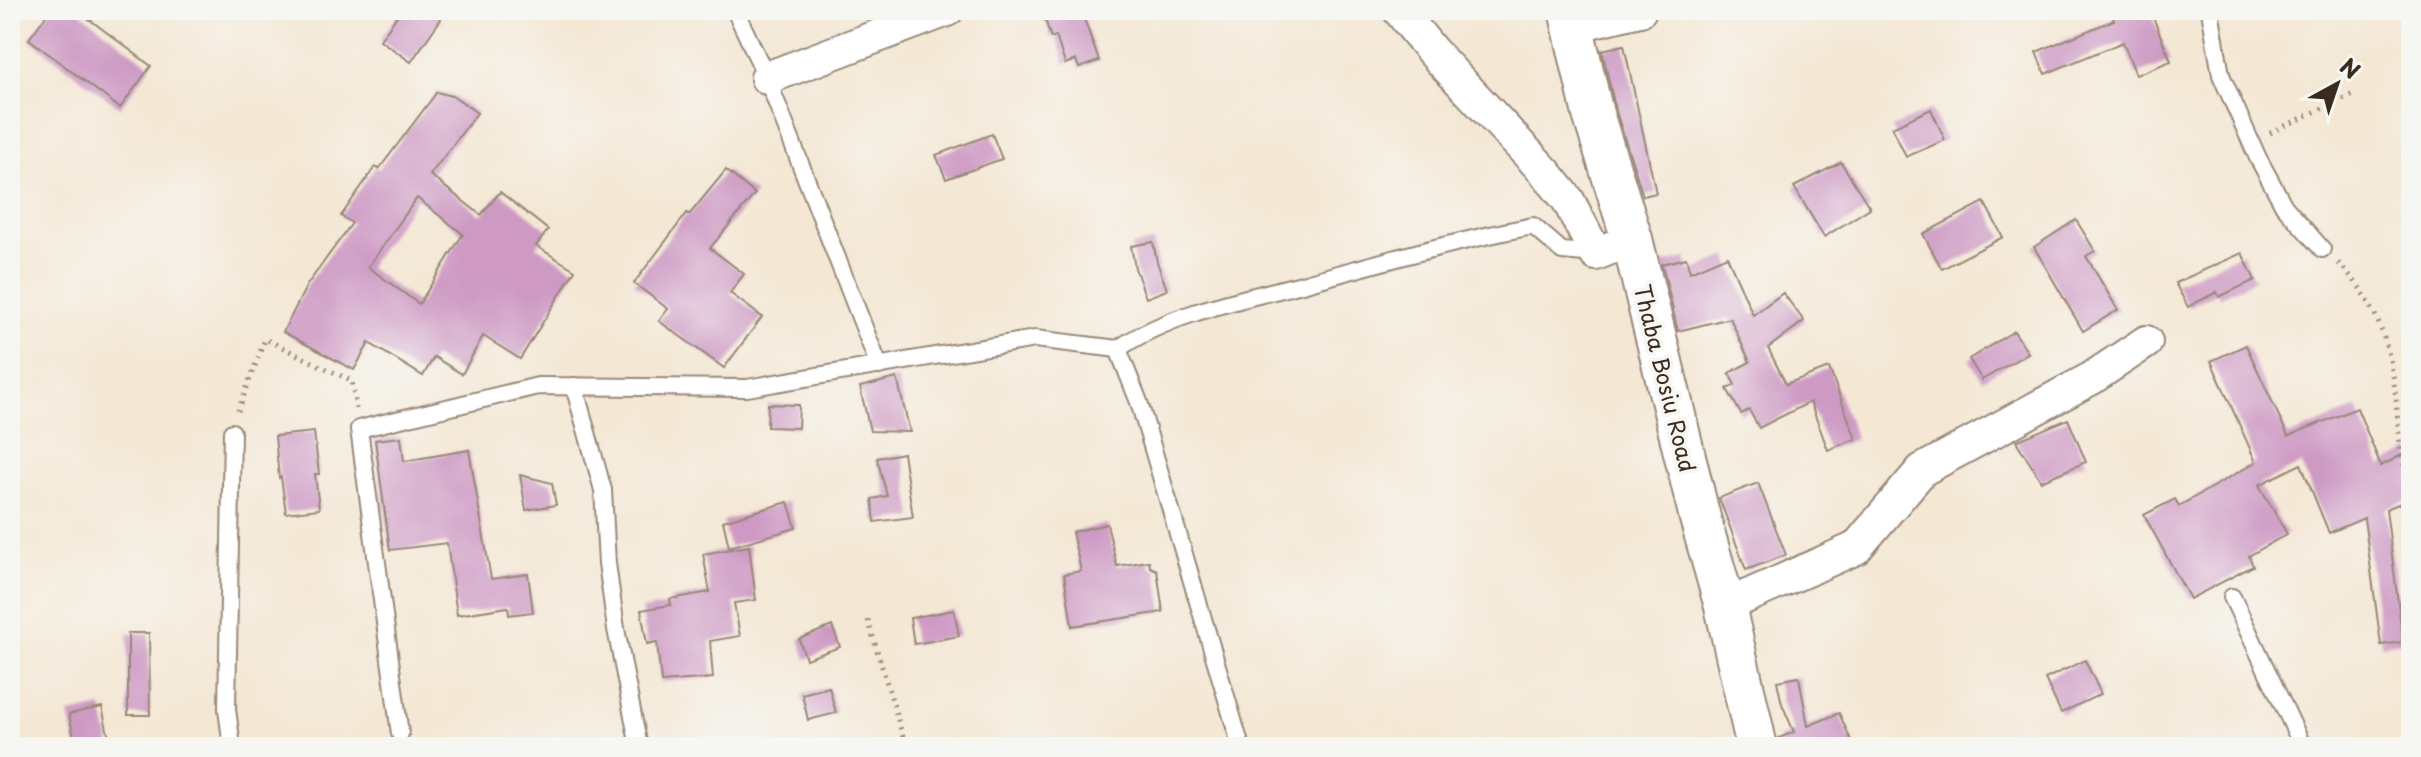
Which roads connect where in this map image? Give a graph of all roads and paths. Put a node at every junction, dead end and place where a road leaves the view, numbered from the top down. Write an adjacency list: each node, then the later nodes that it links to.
1 (735, 10): 7 (lane)
2 (947, 10): 7 (street)
3 (1399, 10): 10 (street)
4 (1640, 10): 6 (street)
5 (2210, 10): 9 (lane)
6 (1571, 18): 10 (street, Thaba Bosiu Road)
7 (767, 78): 14 (lane)
8 (2353, 94): 9 (path)
9 (2252, 142): 11 (lane)
10 (1614, 246): 13 (lane); 20 (street, Thaba Bosiu Road)
11 (2322, 249): 18 (path)
12 (2146, 342): 20 (street)
13 (1118, 349): 14 (lane); 26 (lane)
14 (879, 366): 15 (lane)
15 (574, 386): 16 (lane); 24 (lane)
16 (359, 429): 17 (path); 22 (lane)
17 (232, 432): 23 (lane)
18 (2411, 485)
19 (2232, 597): 28 (lane)
20 (1725, 606): 27 (street, Thaba Bosiu Road)
21 (868, 620): 25 (path)
22 (400, 734)
23 (232, 747)
24 (639, 747)
25 (906, 747)
26 (1241, 747)
27 (1757, 747)
28 (2303, 747)

